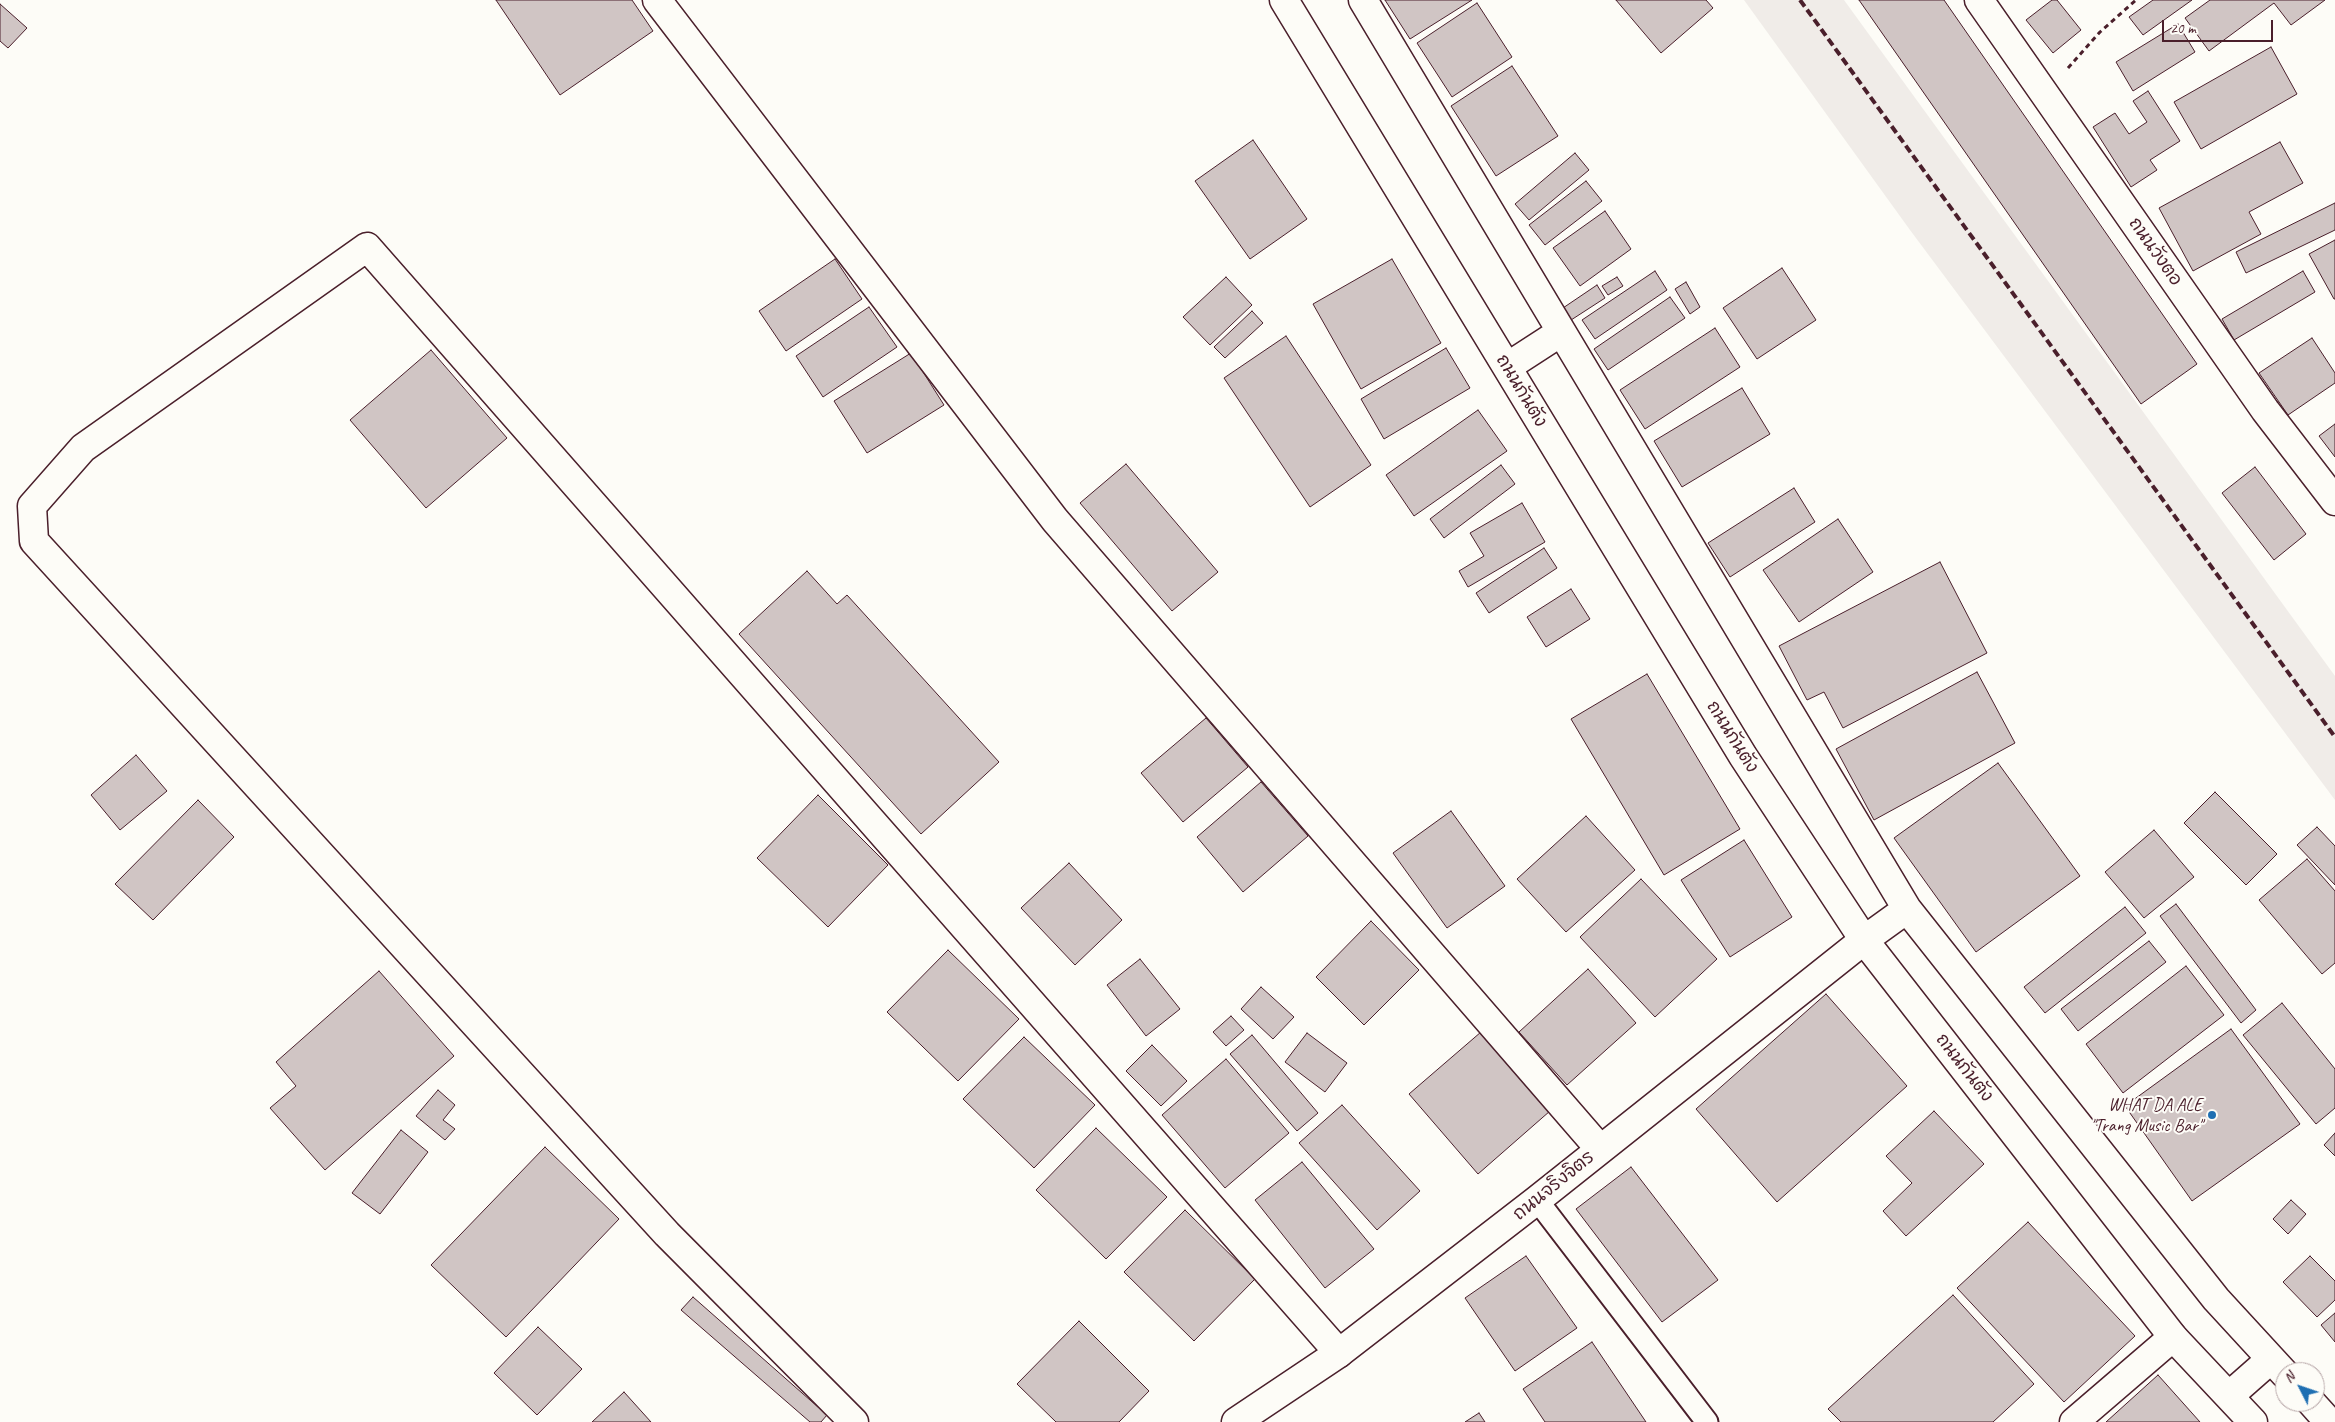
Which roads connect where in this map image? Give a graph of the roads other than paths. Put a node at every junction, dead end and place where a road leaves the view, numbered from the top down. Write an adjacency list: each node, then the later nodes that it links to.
1 (657, 0): 10 (street)
2 (1284, 0): 6 (street, ถนนกันตัง)
3 (1363, 0): 5 (street)
4 (1979, 0): 7 (street, ถนนวังตอ)
5 (1561, 332): 6 (street); 8 (street)
6 (1507, 367): 9 (street, ถนนกันตัง)
7 (2335, 501)
8 (1907, 909): 9 (street, ถนนจริงจิตร); 14 (street)
9 (1864, 940): 10 (street, ถนนจริงจิตร); 12 (street, ถนนกันตัง)
10 (1600, 1149): 11 (street, ถนนจริงจิตร)
11 (1537, 1200): 13 (street, ถนนจริงจิตร); 20 (lane)
12 (2172, 1337): 16 (street, ถนนกันตัง); 21 (street)
13 (1340, 1353): 18 (street); 19 (street, ถนนจริงจิตร)
14 (2275, 1364)
15 (2275, 1369): 16 (street)
16 (2229, 1396): 22 (street, ถนนกันตัง)
17 (2320, 1412): 23 (street)
18 (854, 1422)
19 (1236, 1422)
20 (1707, 1422)
21 (2074, 1422)
22 (2253, 1422)
23 (2329, 1422)

